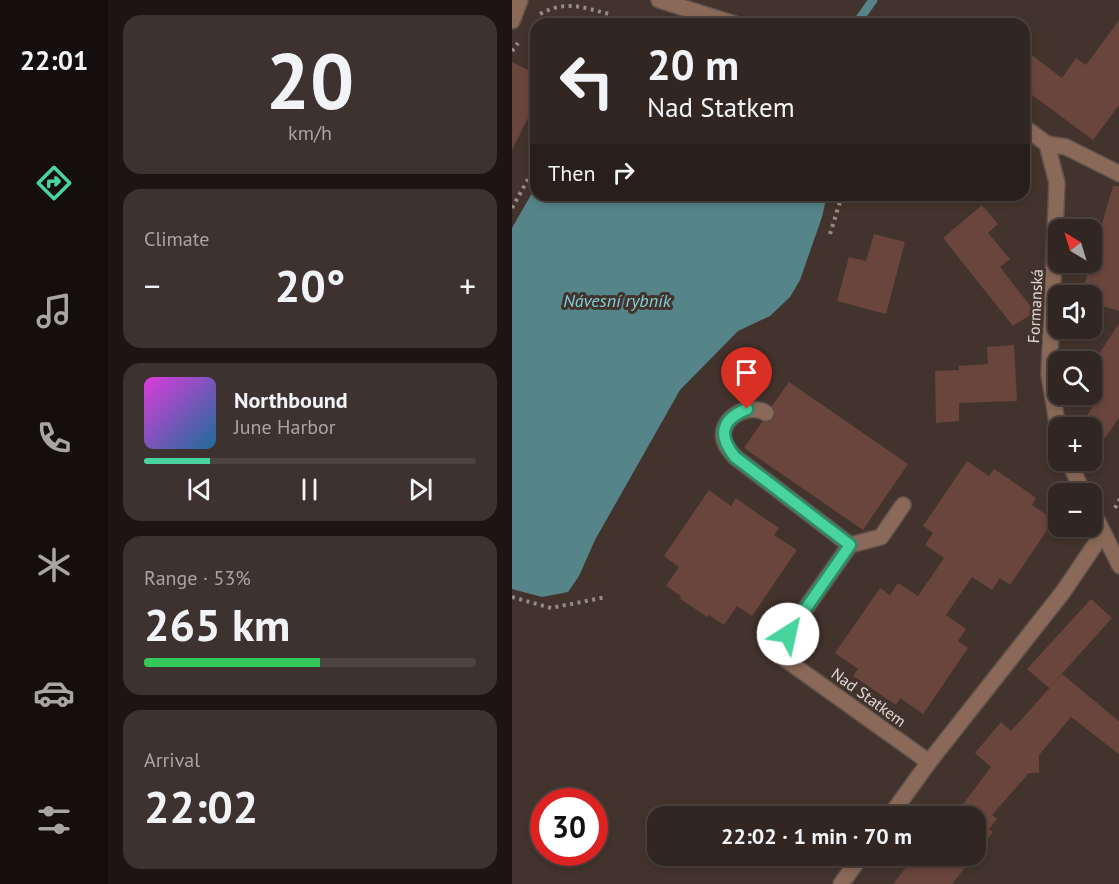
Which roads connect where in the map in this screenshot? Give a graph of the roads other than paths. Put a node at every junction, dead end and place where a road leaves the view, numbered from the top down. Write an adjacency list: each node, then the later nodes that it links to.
1 (520, 0): 4 (street)
2 (659, 0): 3 (street)
3 (716, 18)
4 (512, 21)
5 (1030, 131): 6 (street)
6 (1047, 144): 7 (street); 9 (street, Formanská)
7 (1120, 174)
8 (766, 413): 12 (street)
9 (1056, 417)
10 (903, 505): 12 (street)
11 (1103, 533): 13 (street); 14 (street)
12 (850, 545): 14 (street, Nad Statkem)
13 (1120, 566)
14 (929, 762): 15 (street)
15 (897, 806)
16 (854, 866): 17 (street)
17 (841, 884)

